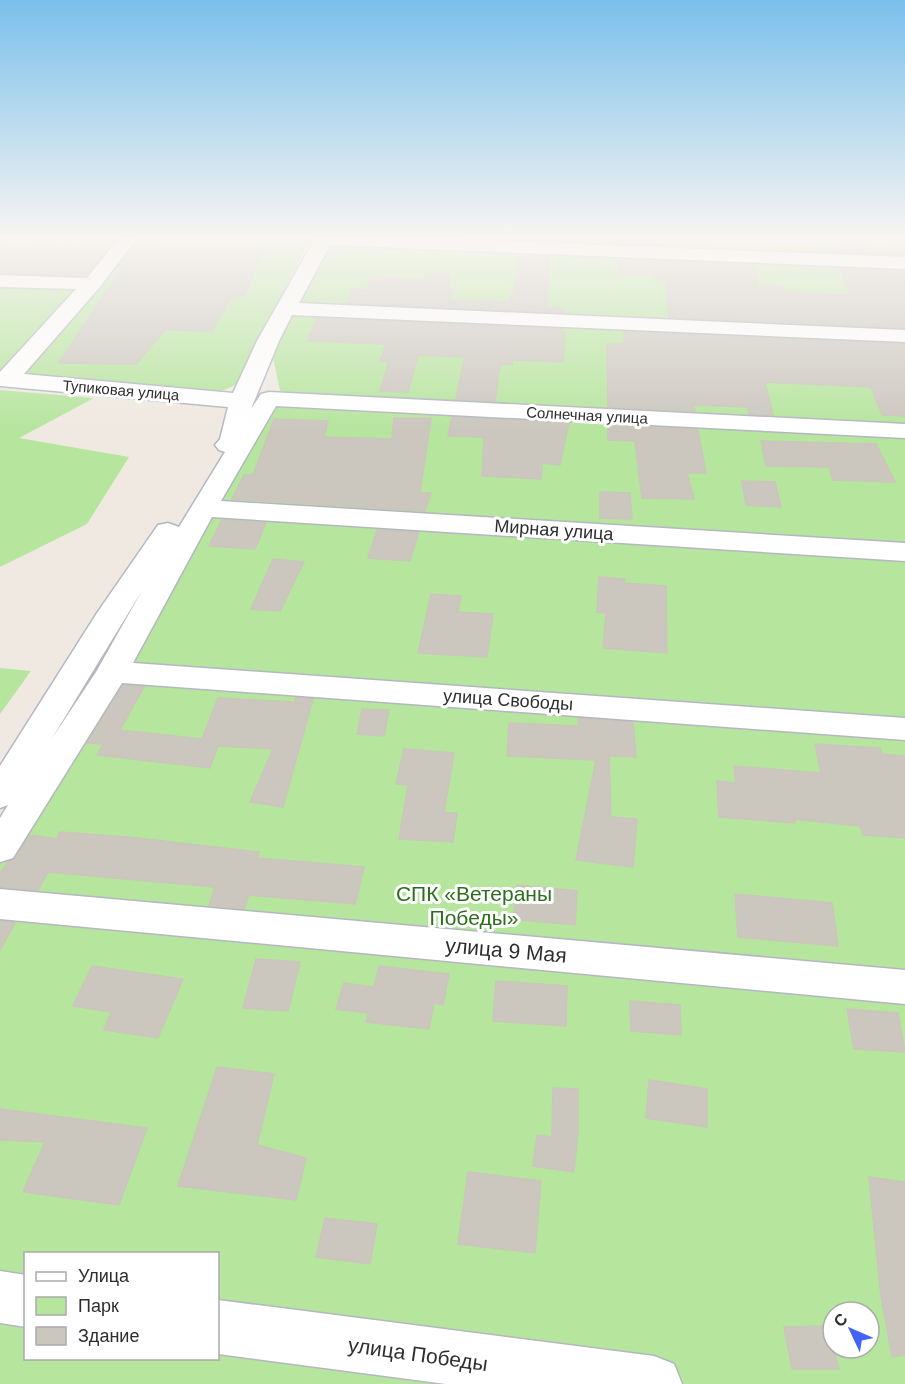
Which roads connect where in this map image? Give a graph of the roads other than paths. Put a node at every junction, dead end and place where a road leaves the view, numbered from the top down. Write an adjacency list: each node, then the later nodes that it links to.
1 (77, 302): 5 (street)
2 (292, 302): 3 (street)
3 (288, 309): 4 (street); 6 (street)
4 (905, 336)
5 (4, 380): 6 (street, Тупиковая улица)
6 (255, 400): 7 (street, Солнечная улица); 8 (street); 12 (street)
7 (905, 431)
8 (203, 508): 9 (street, Мирная улица); 10 (street)
9 (905, 552)
10 (112, 672): 11 (street, улица Свободы); 13 (street)
11 (905, 729)
12 (0, 795)
13 (0, 848)
14 (0, 904): 15 (street, улица 9 Мая)
15 (905, 987)
16 (0, 1297): 17 (street)
17 (24, 1301)
18 (219, 1327): 19 (street, улица Победы)
19 (654, 1384)

